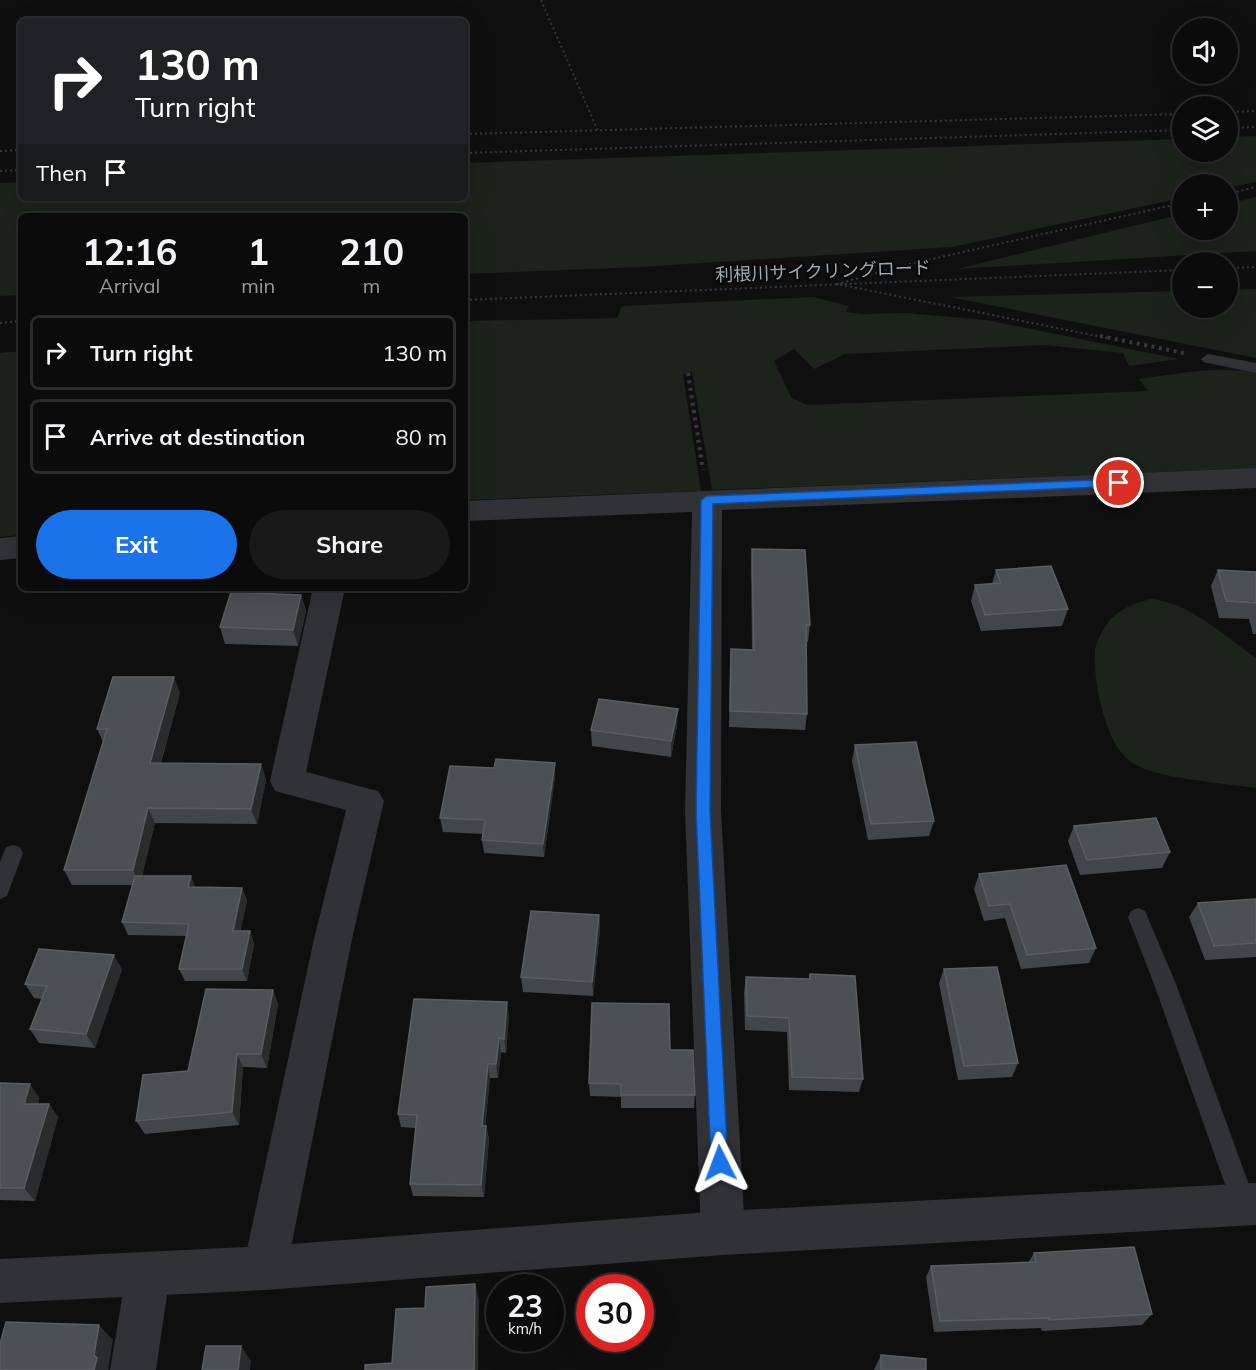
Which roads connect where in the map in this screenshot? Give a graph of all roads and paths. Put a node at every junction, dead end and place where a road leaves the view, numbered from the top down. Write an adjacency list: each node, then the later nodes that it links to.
1 (541, 0): 8 (path)
2 (1256, 111): 3 (path)
3 (1238, 112)
4 (1172, 114): 8 (path)
5 (1256, 127): 6 (path)
6 (1238, 128)
7 (1172, 130): 12 (path)
8 (598, 131): 9 (path)
9 (468, 134)
10 (18, 150): 11 (path)
11 (0, 151)
12 (468, 153)
13 (18, 170): 14 (path)
14 (0, 171)
15 (1256, 187): 16 (path)
16 (1238, 191)
17 (1172, 205): 21 (path)
18 (1256, 267): 19 (path)
19 (1238, 268)
20 (1172, 270): 21 (path, 利根川サイクリングロード)
21 (837, 284): 22 (path, 利根川サイクリングロード); 25 (path)
22 (468, 300)
23 (18, 321): 24 (path)
24 (0, 323)
25 (1208, 359): 26 (lane)
26 (1256, 368)
27 (688, 373): 29 (path)
28 (1256, 477): 29 (street)
29 (707, 500): 30 (street); 38 (street)
30 (468, 511)
31 (18, 547): 32 (street)
32 (0, 549)
33 (328, 591): 39 (street)
34 (13, 853): 35 (lane)
35 (0, 890)
36 (1138, 917): 37 (lane)
37 (1250, 1204): 38 (street)
38 (723, 1233): 39 (street)
39 (265, 1268): 40 (street)
40 (148, 1275): 41 (street); 42 (street)
41 (0, 1281)
42 (133, 1370)

